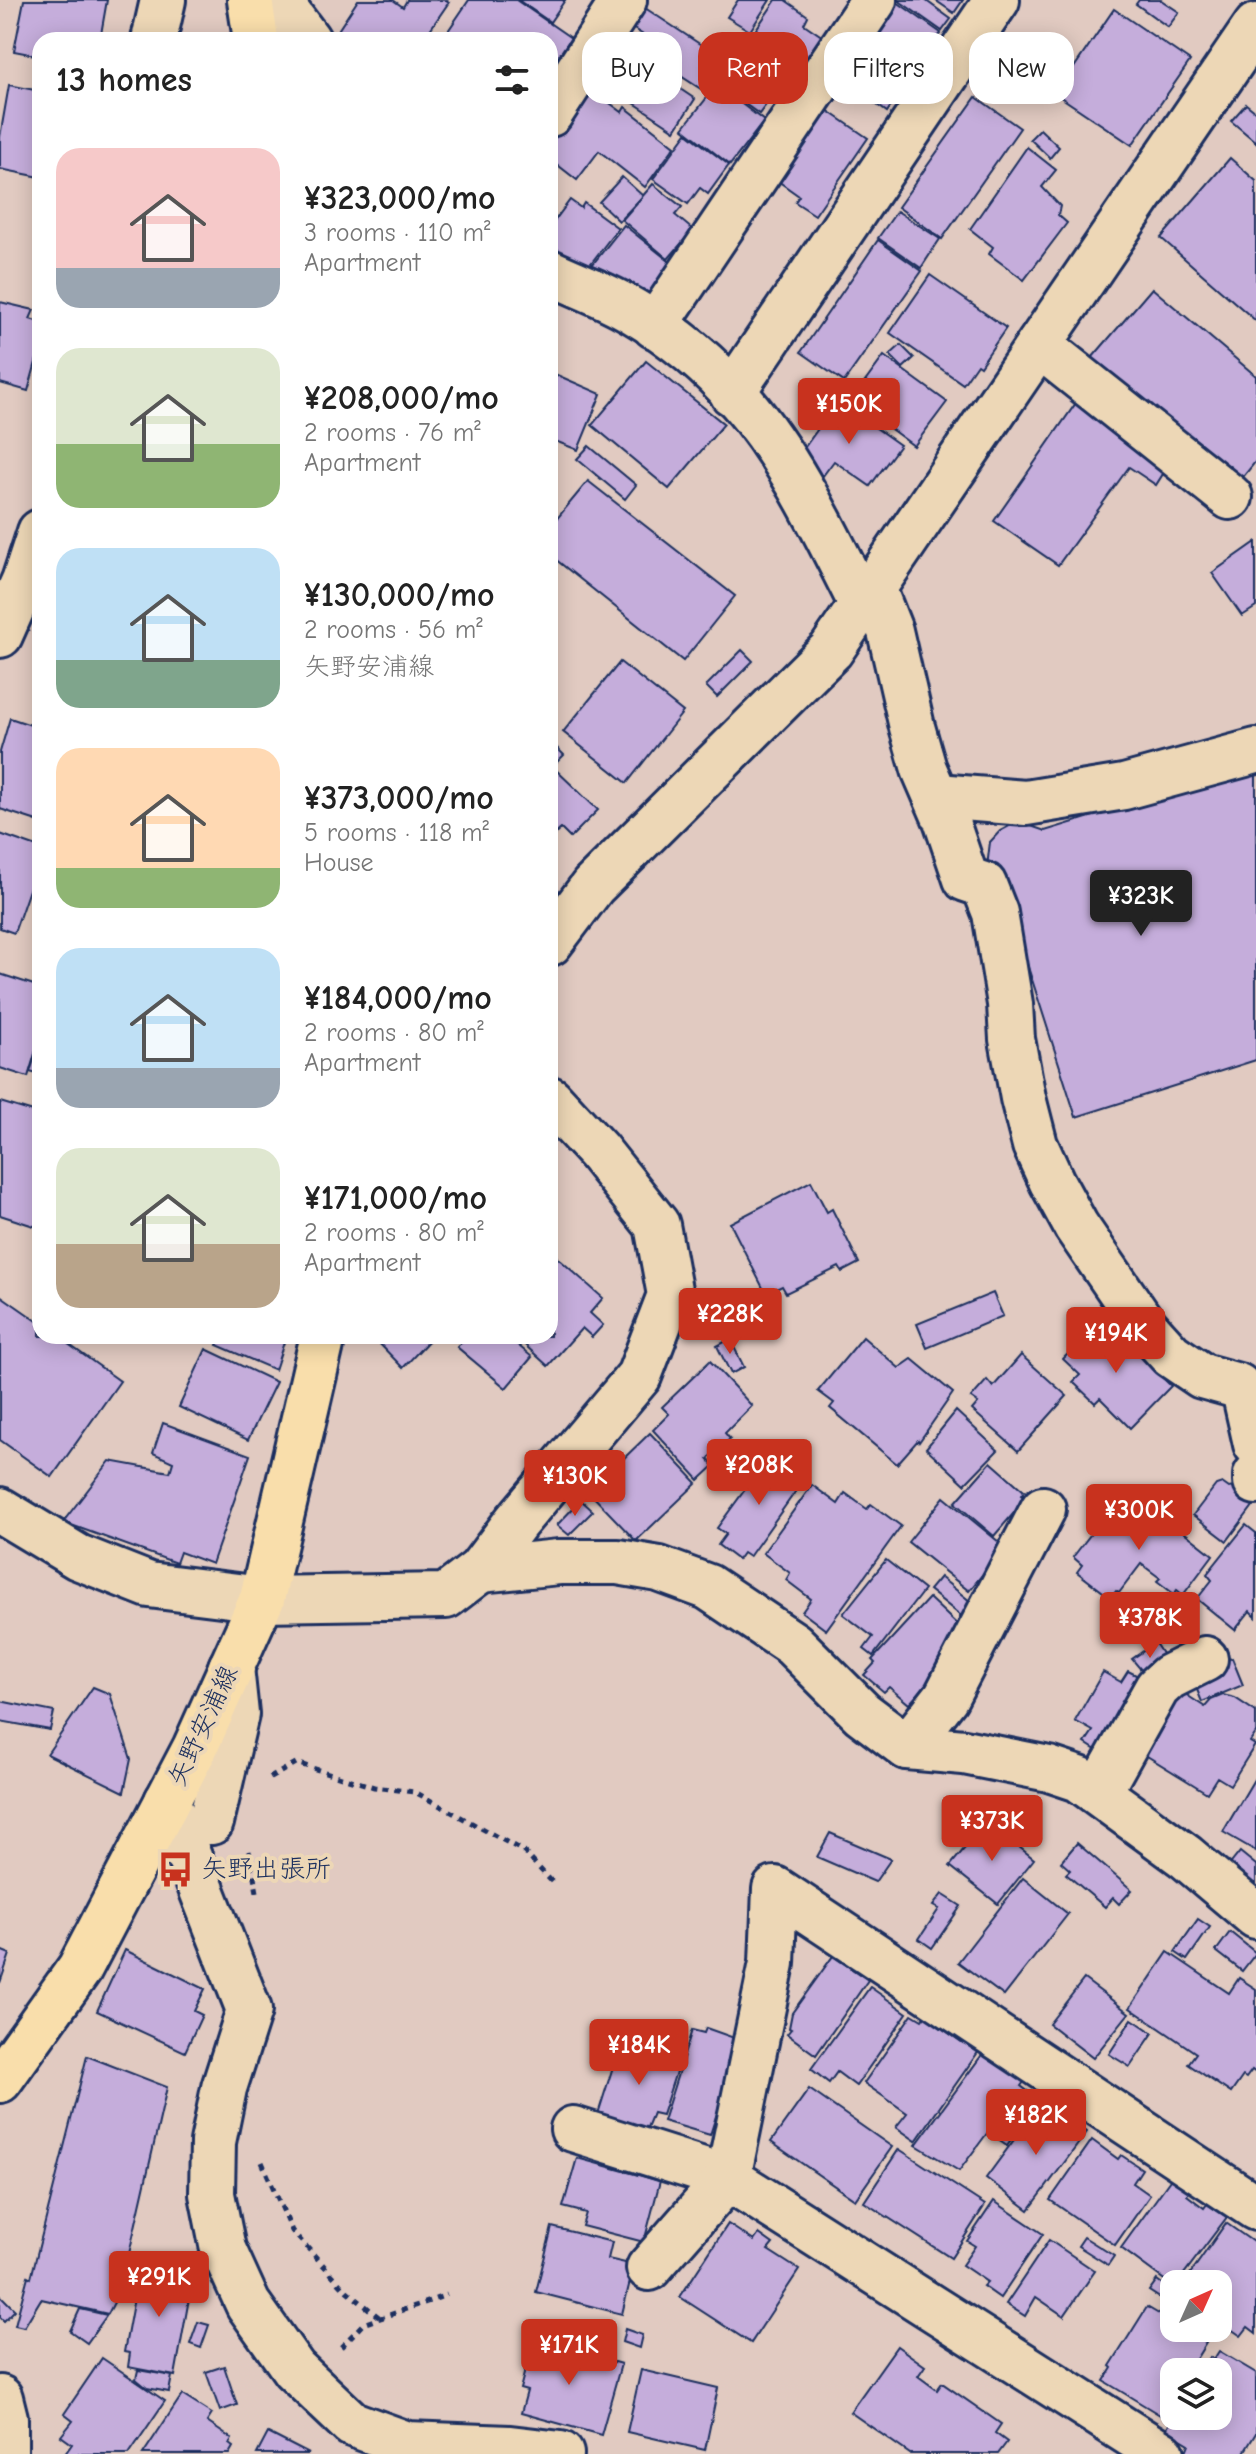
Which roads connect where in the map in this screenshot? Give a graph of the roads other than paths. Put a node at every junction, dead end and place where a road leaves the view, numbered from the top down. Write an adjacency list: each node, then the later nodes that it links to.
1 (163, 0): 8 (street)
2 (250, 0): 9 (main road)
3 (278, 0): 10 (street)
4 (624, 0): 11 (street)
5 (874, 0): 13 (street)
6 (997, 0): 15 (street)
7 (1256, 26): 14 (street)
8 (156, 32)
9 (255, 32)
10 (304, 32)
11 (558, 102)
12 (558, 276): 13 (street)
13 (655, 326): 15 (street)
14 (1039, 345): 16 (street); 18 (street)
15 (732, 393): 18 (street)
16 (1230, 497)
17 (32, 556): 19 (street)
18 (867, 597): 21 (street); 22 (street)
19 (0, 635)
20 (1256, 751): 21 (street)
21 (937, 796): 25 (street)
22 (558, 932)
23 (558, 1108): 31 (street)
24 (321, 1344): 32 (main road, 矢野安浦線)
25 (1247, 1381): 26 (street)
26 (1256, 1444)
27 (1256, 1475): 28 (street)
28 (1256, 1482)
29 (1043, 1509): 35 (street)
30 (0, 1510): 32 (street)
31 (480, 1570): 32 (street); 35 (street)
32 (262, 1599): 34 (main road, 矢野安浦線)
33 (1205, 1659): 36 (street)
34 (231, 1667): 37 (main road, 矢野安浦線); 38 (street)
35 (907, 1747): 36 (street)
36 (1099, 1792): 39 (street)
37 (167, 1801): 40 (main road, 矢野安浦線); 47 (street)
38 (230, 1830)
39 (1256, 1916)
40 (0, 2080)
41 (573, 2129): 42 (street)
42 (728, 2178): 43 (street); 44 (street); 48 (street)
43 (1256, 2208)
44 (649, 2268)
45 (0, 2398): 46 (street)
46 (5, 2454)
47 (561, 2454)
48 (1162, 2454)

